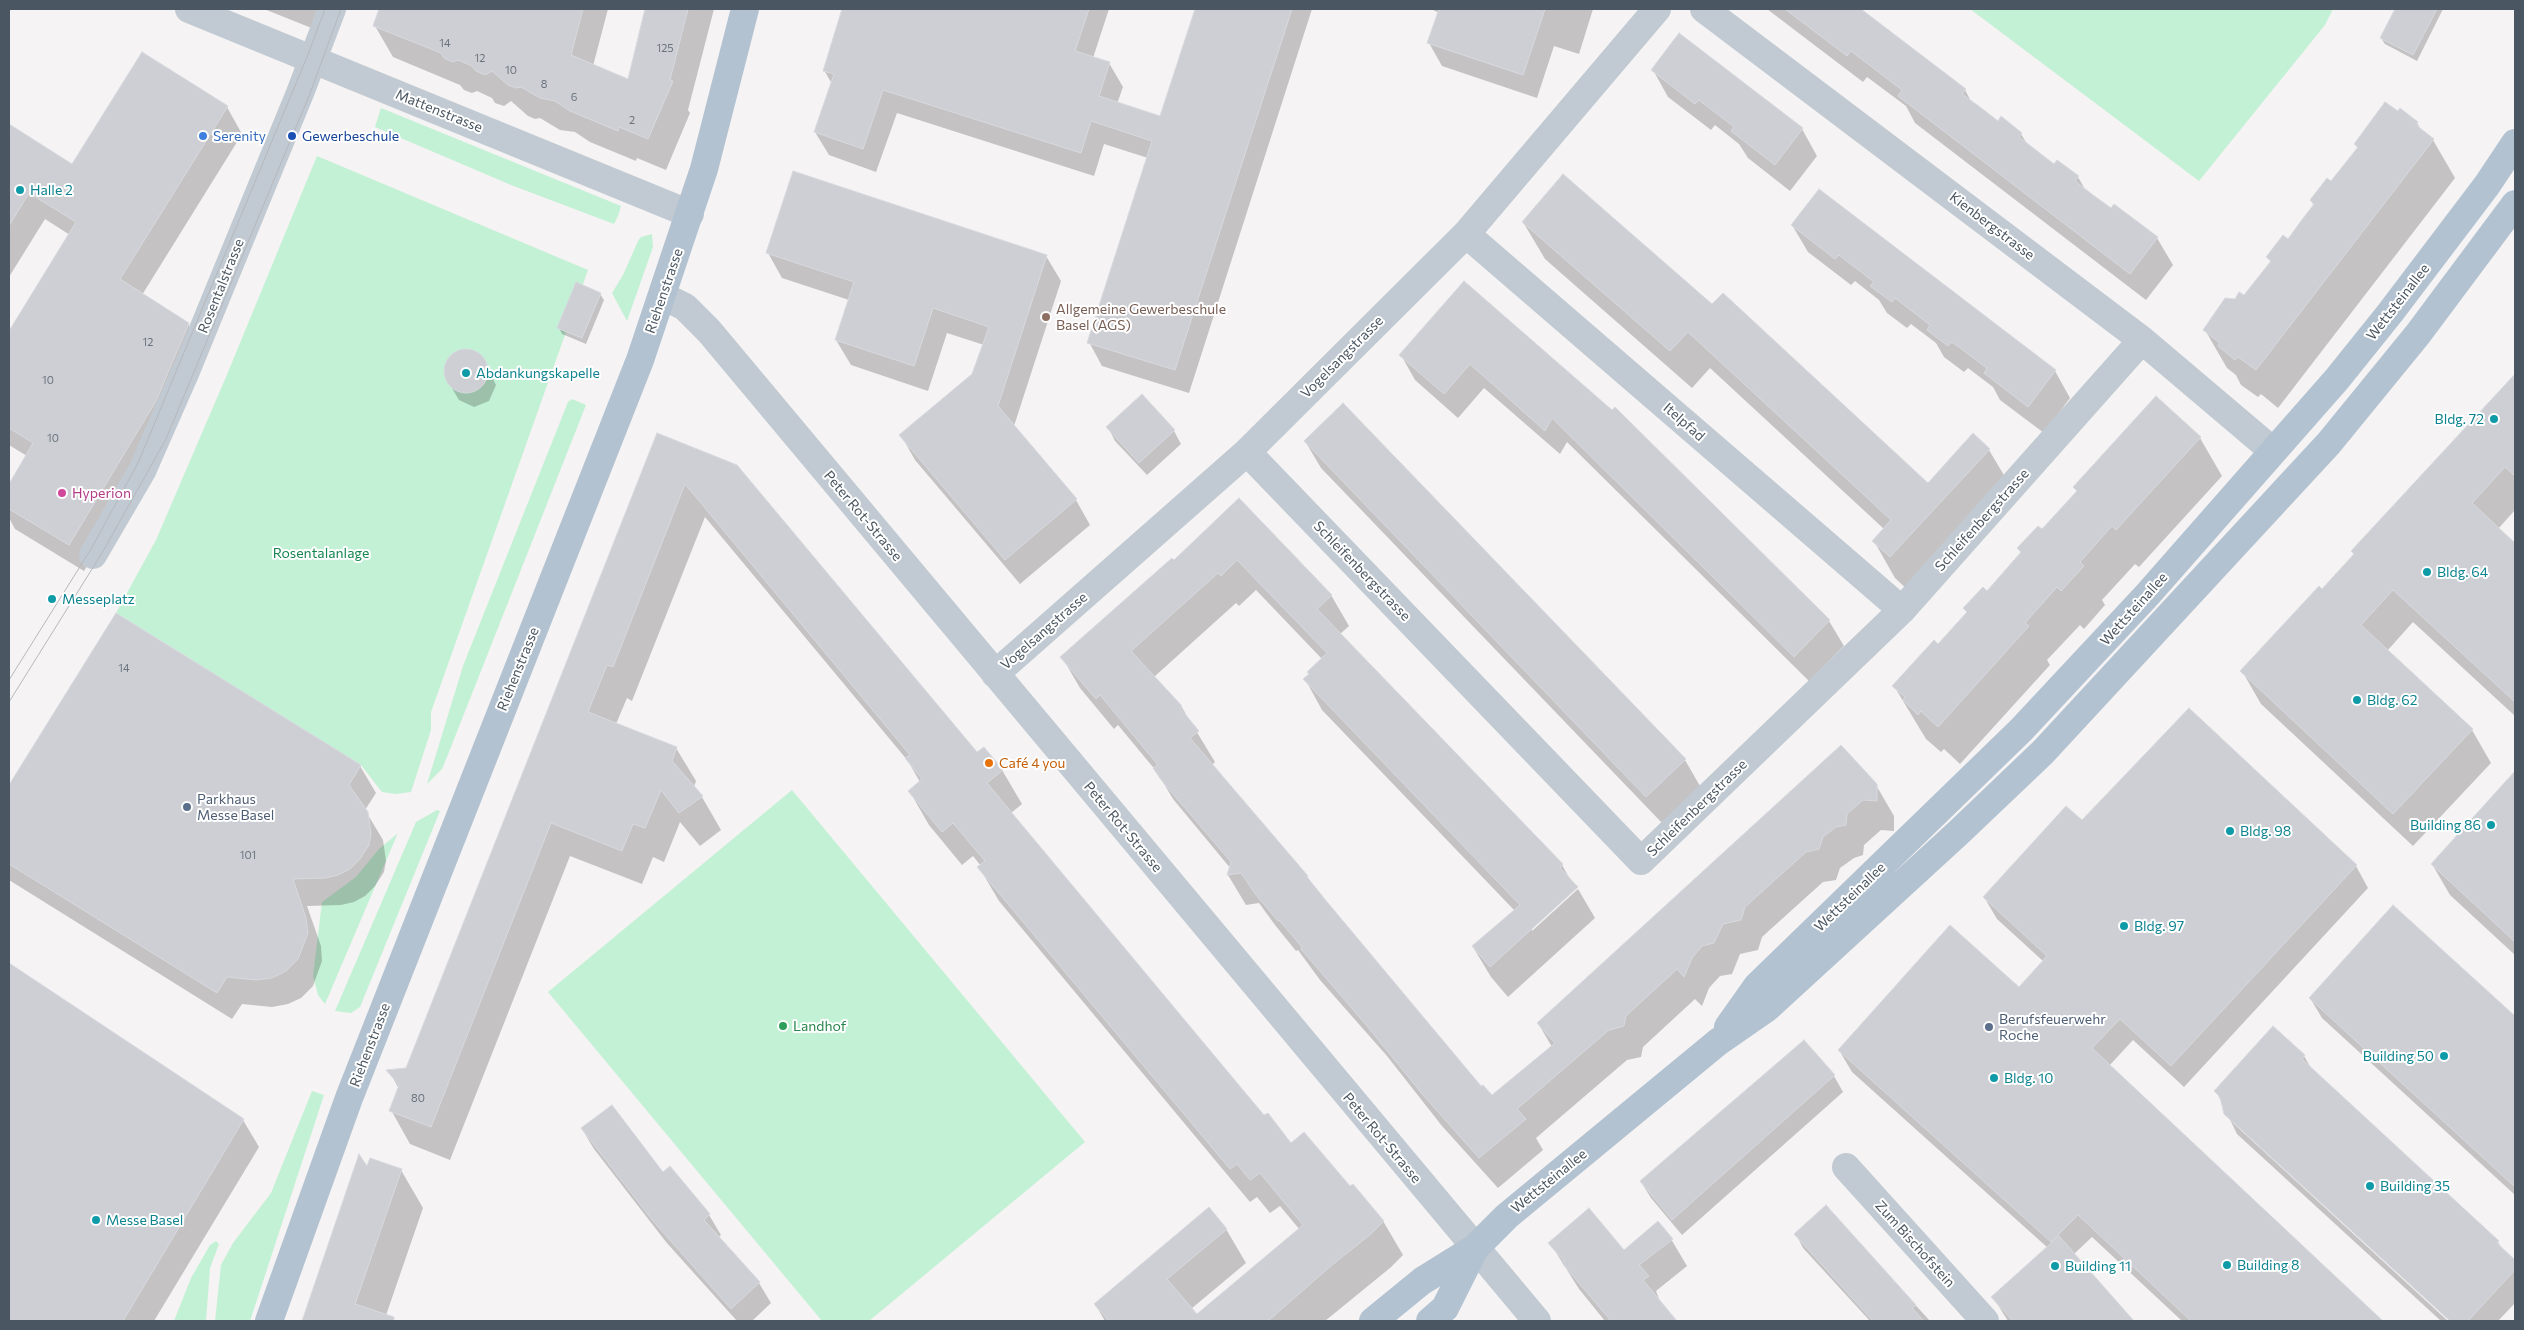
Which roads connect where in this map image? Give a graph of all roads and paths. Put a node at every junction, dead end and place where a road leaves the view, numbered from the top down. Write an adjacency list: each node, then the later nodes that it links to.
1 (189, 9): 6 (street, Mattenstrasse)
2 (332, 9): 6 (street, Rosentalstrasse)
3 (745, 9): 9 (main road, Riehenstrasse)
4 (1657, 9): 10 (street, Vogelsangstrasse)
5 (1704, 9): 12 (street, Kienbergstrasse)
6 (314, 60): 9 (street, Mattenstrasse); 15 (street, Rosentalstrasse)
7 (2515, 143): 13 (main road, Wettsteinallee)
8 (2515, 204): 18 (main road, Wettsteinallee)
9 (690, 214): 11 (main road, Riehenstrasse)
10 (1466, 234): 14 (street, Vogelsangstrasse); 16 (street, Itelpfad)
11 (663, 296): 17 (street, Peter Rot-Strasse); 22 (main road, Riehenstrasse)
12 (2142, 340): 13 (street, Kienbergstrasse); 16 (street, Schleifenbergstrasse)
13 (2273, 451): 18 (main road, Wettsteinallee)
14 (1247, 452): 16 (street, Schleifenbergstrasse); 17 (street, Vogelsangstrasse)
15 (93, 555)
16 (1902, 610)
17 (995, 674): 20 (street, Peter Rot-Strasse)
18 (1718, 1042): 20 (main road, Wettsteinallee)
19 (1846, 1166): 25 (street, Zum Bischofstein)
20 (1475, 1248): 21 (main road, Wettsteinallee); 23 (main road, Wettsteinallee); 24 (street, Peter Rot-Strasse)
21 (1440, 1317)
22 (269, 1321)
23 (1373, 1321)
24 (1537, 1321)
25 (1985, 1321)

